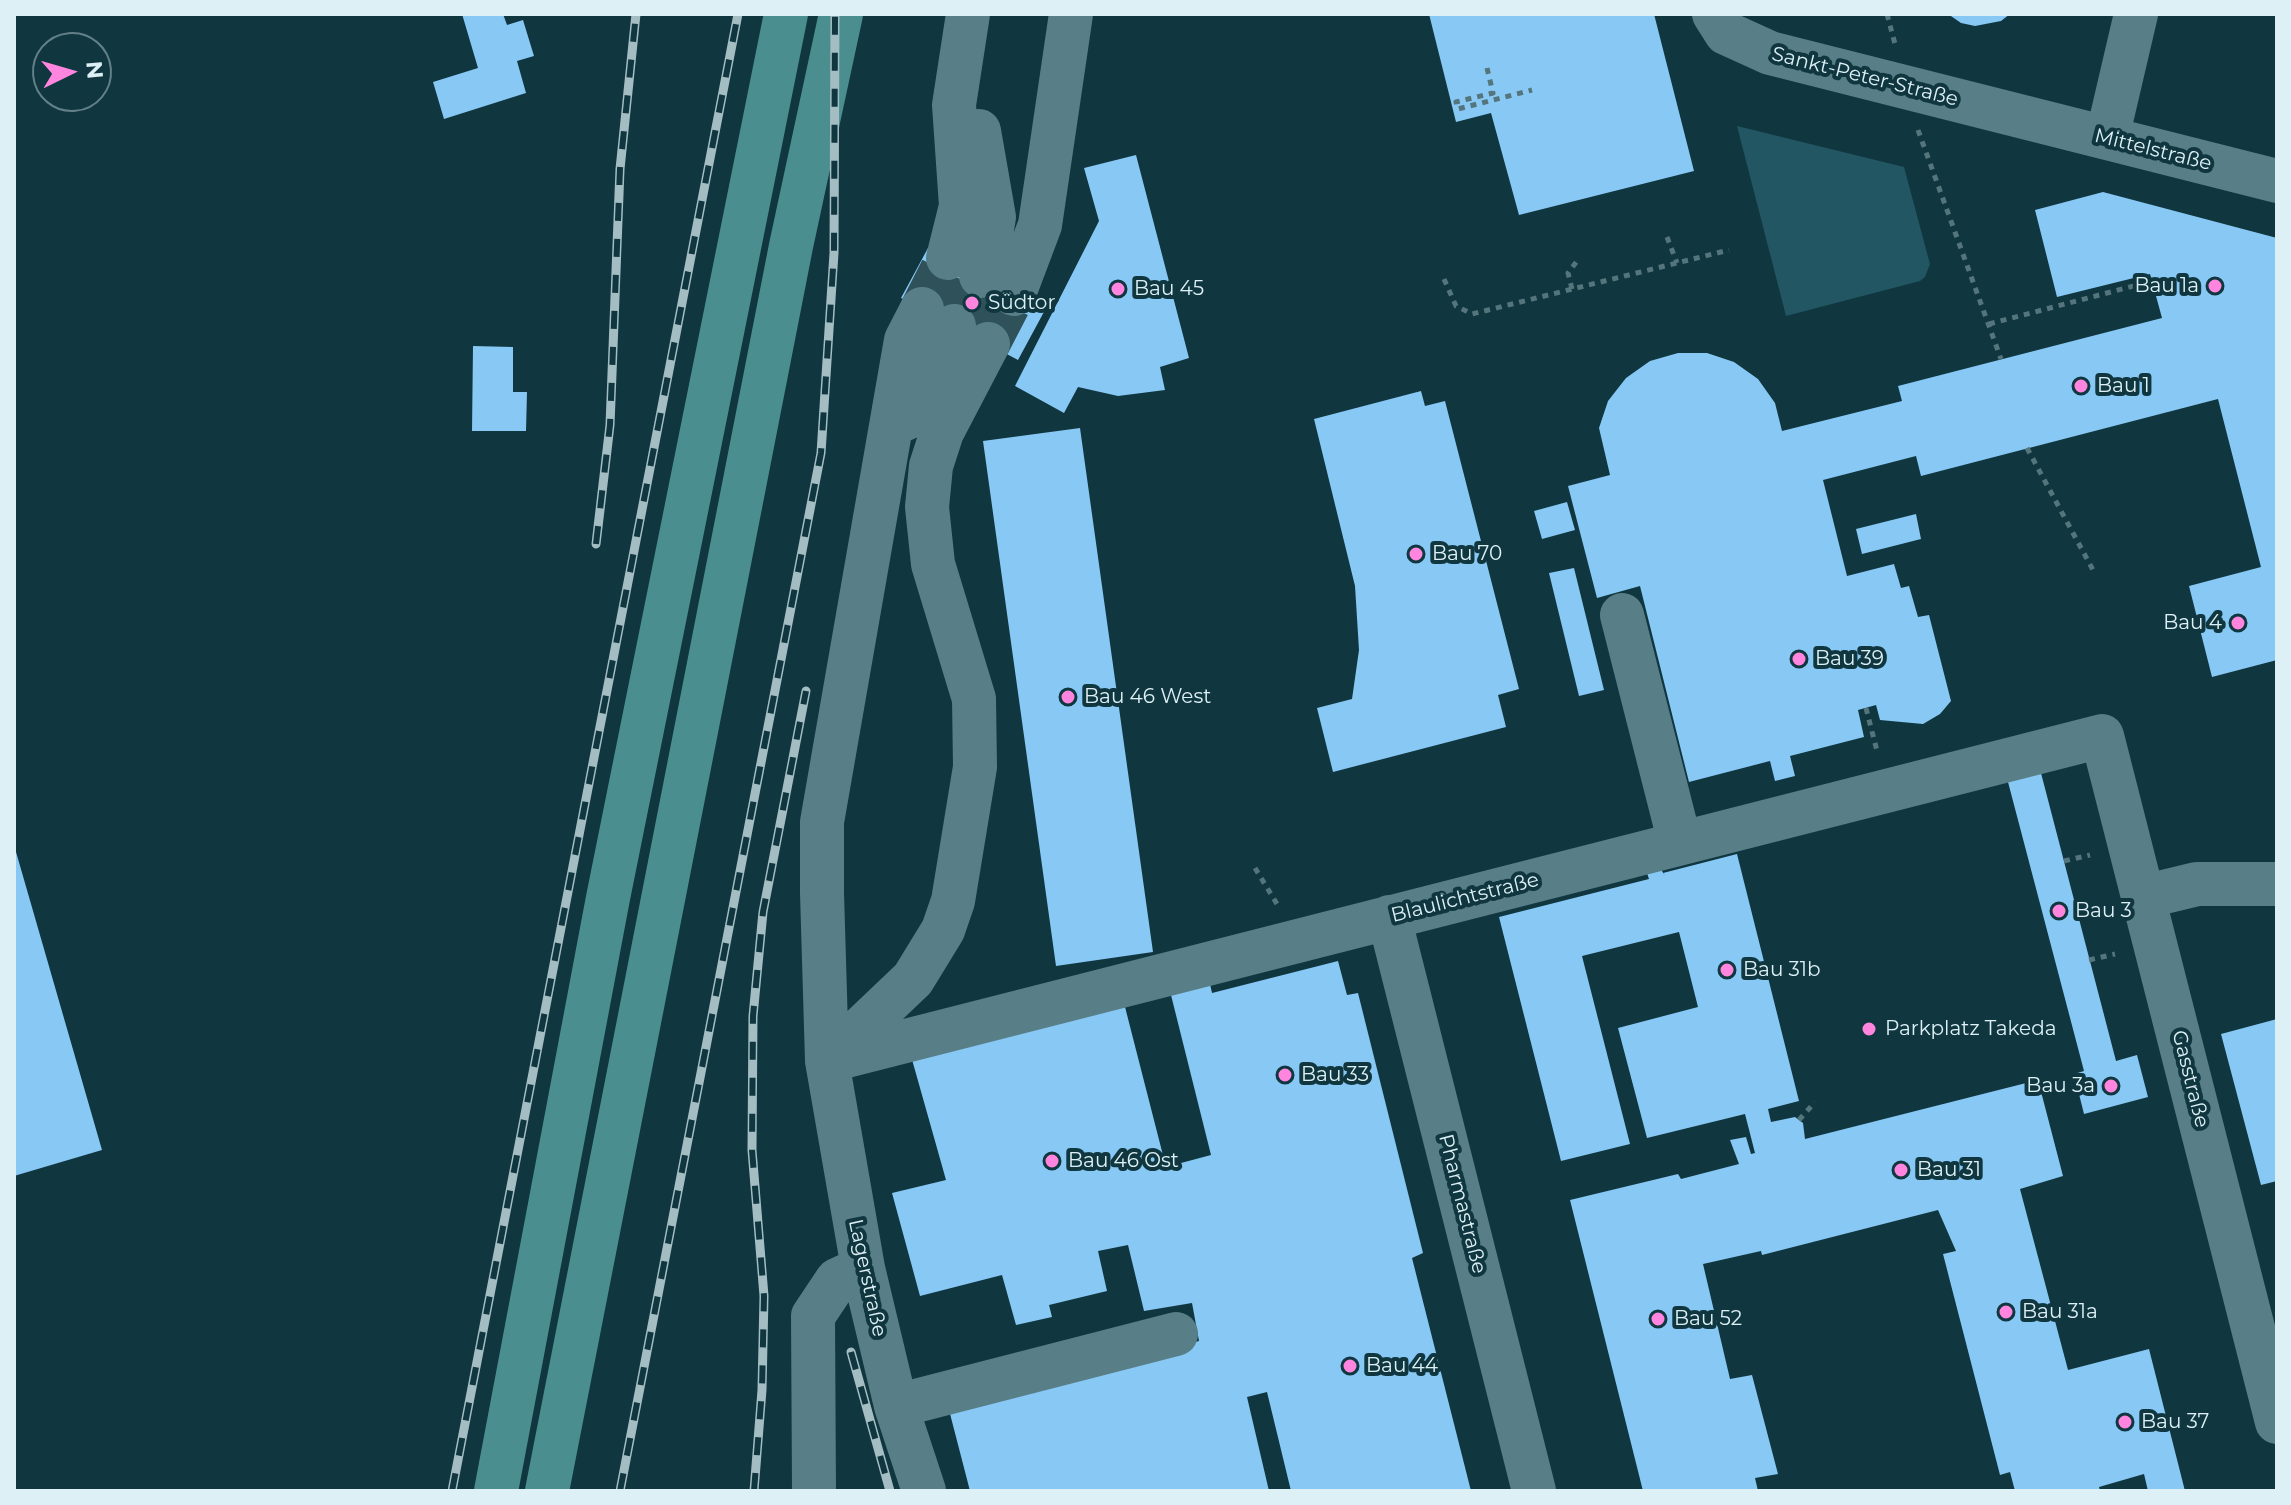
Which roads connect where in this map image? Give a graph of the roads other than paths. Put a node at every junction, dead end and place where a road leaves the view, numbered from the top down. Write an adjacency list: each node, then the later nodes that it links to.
1 (786, 14): 21 (main road)
2 (841, 14): 22 (main road)
3 (968, 14): 4 (street)
4 (1071, 14)
5 (1714, 14): 7 (street, Sankt-Peter-Straße)
6 (2136, 14): 8 (street)
7 (2030, 119): 8 (street, Mittelstraße)
8 (2107, 138): 9 (street, Mittelstraße)
9 (2277, 181)
10 (1622, 615): 12 (street)
11 (2102, 736): 12 (street, Blaulichtstraße); 14 (street, Gasstraße)
12 (1680, 843): 15 (street, Blaulichtstraße)
13 (2277, 884): 14 (street)
14 (2143, 897): 20 (street, Gasstraße)
15 (1389, 917): 16 (street, Blaulichtstraße); 25 (street, Pharmastraße)
16 (827, 1061): 16 (street, Lagerstraße); 17 (street, Lagerstraße)
17 (863, 1268): 19 (street, Lagerstraße); 23 (street)
18 (1176, 1334): 19 (street)
19 (896, 1406): 24 (street, Lagerstraße)
20 (2277, 1422)
21 (496, 1491)
22 (547, 1491)
23 (814, 1491)
24 (924, 1491)
25 (1534, 1491)

